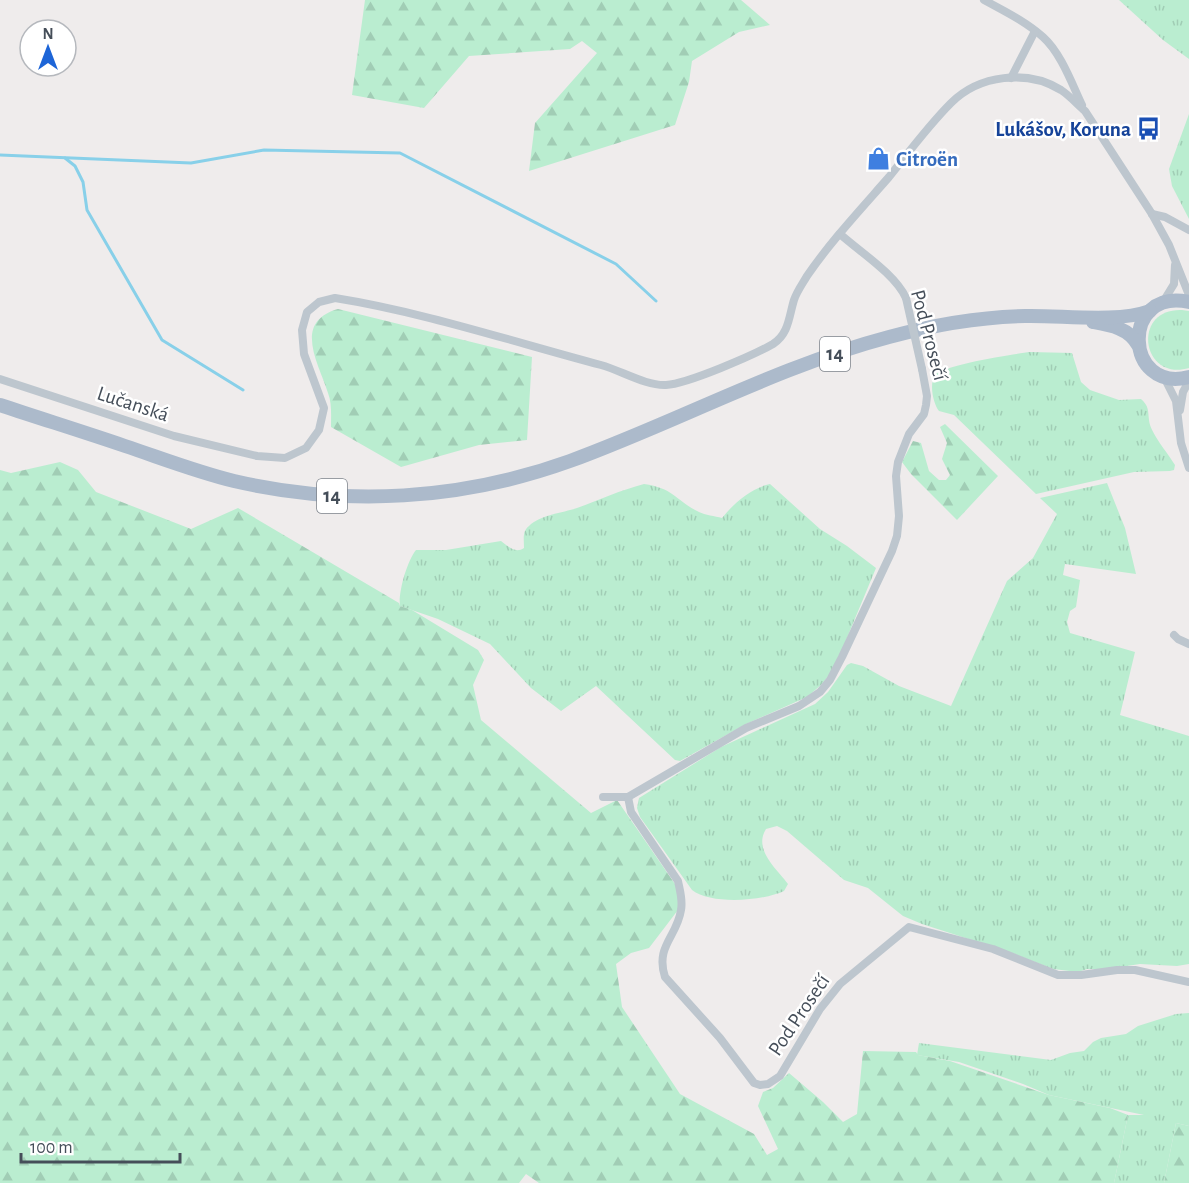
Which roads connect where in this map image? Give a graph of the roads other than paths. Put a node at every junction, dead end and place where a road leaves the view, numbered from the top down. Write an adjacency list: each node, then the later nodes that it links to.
1 (984, 0): 2 (street)
2 (1035, 31): 3 (street); 4 (street)
3 (1011, 78): 4 (street, Lučanská); 7 (street, Lučanská)
4 (1085, 111): 5 (street)
5 (1152, 214): 6 (street); 8 (street)
6 (1189, 230)
7 (840, 234): 15 (street, Lučanská); 23 (street, Pod Prosečí, bridge)
8 (1176, 261): 9 (street); 11 (street)
9 (1189, 295)
10 (1189, 302): 11 (main road, 14)
11 (1156, 307): 12 (main road, 14); 13 (main road)
12 (1064, 317): 13 (main road, 14); 17 (main road, 14)
13 (1138, 345): 14 (main road, 14)
14 (1163, 376): 16 (main road); 18 (street)
15 (0, 379)
16 (1189, 379): 18 (street)
17 (0, 405)
18 (1179, 422): 19 (street)
19 (1189, 468)
20 (1174, 635): 21 (street)
21 (1189, 644)
22 (603, 797): 23 (street)
23 (627, 797): 24 (street, Pod Prosečí)
24 (1189, 982)

